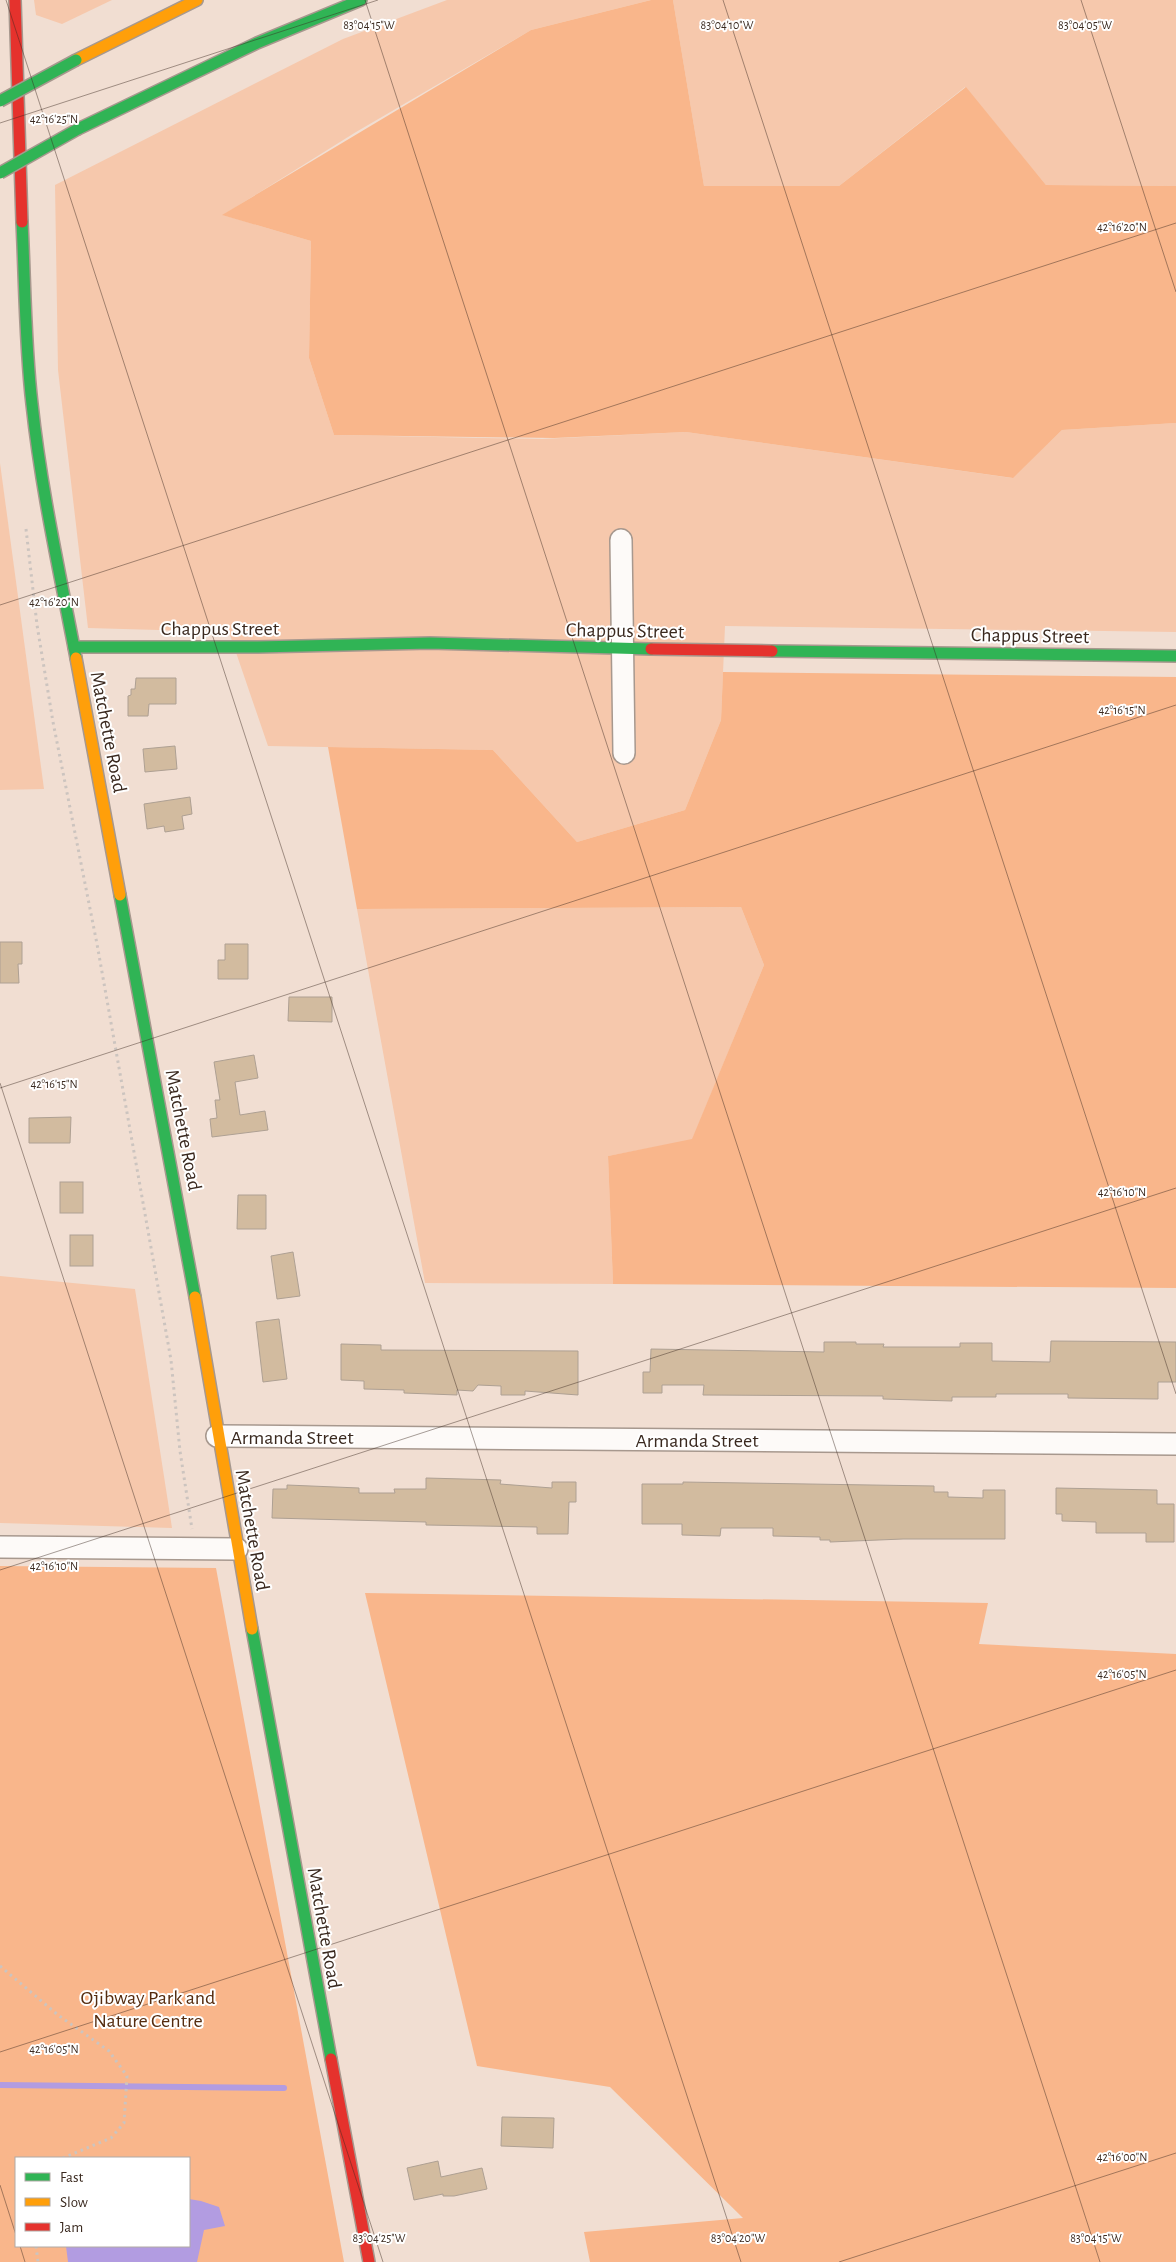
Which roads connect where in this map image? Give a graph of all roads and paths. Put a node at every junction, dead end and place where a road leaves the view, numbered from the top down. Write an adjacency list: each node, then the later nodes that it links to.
1 (15, 0): 8 (main road, Matchette Road)
2 (198, 0): 4 (main road, bridge)
3 (361, 0): 5 (main road, bridge)
4 (0, 101)
5 (0, 173)
6 (25, 520): 15 (path)
7 (621, 540): 9 (street)
8 (74, 647): 9 (main road, Chappus Street); 12 (main road, Matchette Road)
9 (622, 649): 10 (main road, Chappus Street); 11 (street)
10 (1176, 656)
11 (624, 753)
12 (218, 1436): 13 (street, Armanda Street); 16 (main road, Matchette Road)
13 (1176, 1444)
14 (0, 1546): 15 (street)
15 (196, 1548): 16 (street)
16 (236, 1549): 21 (main road, Matchette Road)
17 (0, 1966): 18 (path)
18 (65, 2157)
19 (36, 2247): 20 (path)
20 (38, 2262)
21 (369, 2262)

